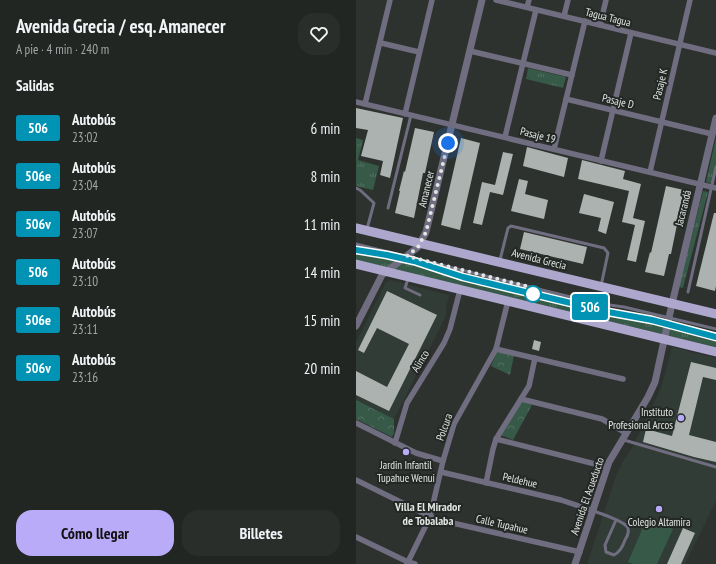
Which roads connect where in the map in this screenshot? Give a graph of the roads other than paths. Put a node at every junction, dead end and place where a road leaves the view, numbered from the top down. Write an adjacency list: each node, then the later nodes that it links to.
1 (390, 0): 15 (street)
2 (432, 0): 18 (street)
3 (482, 0): 17 (street, Amanecer)
4 (496, 0): 9 (street, Tagua Tagua)
5 (529, 0): 9 (street)
6 (568, 0): 11 (street)
7 (606, 0): 13 (street)
8 (690, 0): 16 (street, Pasaje K)
9 (527, 8): 10 (street, Tagua Tagua)
10 (536, 10): 11 (street, Tagua Tagua); 20 (street)
11 (564, 16): 12 (street, Tagua Tagua)
12 (585, 21): 13 (street, Tagua Tagua); 21 (street)
13 (600, 25): 14 (street, Tagua Tagua)
14 (631, 32): 16 (street, Tagua Tagua); 25 (street)
15 (380, 43): 18 (street); 24 (street)
16 (680, 44): 19 (street, Tagua Tagua); 28 (street, Pasaje K)
17 (470, 51): 20 (street); 29 (street, Amanecer)
18 (419, 52): 26 (street)
19 (716, 53)
20 (523, 63): 21 (street); 31 (street)
21 (572, 74): 22 (street)
22 (566, 99): 25 (street, Pasaje D); 32 (street)
23 (356, 102): 24 (street, Pasaje 19)
24 (365, 104): 26 (street, Pasaje 19)
25 (613, 110): 28 (street, Pasaje D); 33 (street)
26 (408, 114): 29 (street, Pasaje 19); 39 (lane)
27 (716, 118): 30 (street, Jacarandá)
28 (662, 122): 30 (street, Pasaje D); 35 (street, Pasaje K)
29 (452, 124): 31 (street, Pasaje 19); 42 (street, Amanecer)
30 (712, 134): 36 (street, Jacarandá)
31 (504, 137): 32 (street, Pasaje 19)
32 (554, 149): 33 (street, Pasaje 19)
33 (601, 161): 35 (street, Pasaje 19)
34 (716, 167): 37 (lane)
35 (650, 172): 36 (street, Pasaje 19)
36 (701, 184): 37 (street, Pasaje 19); 55 (street, Jacarandá)
37 (714, 187): 52 (lane)
38 (356, 188): 41 (lane)
39 (388, 208)
40 (356, 228): 41 (main road, Avenida Grecia)
41 (367, 231): 42 (main road, Avenida Grecia)
42 (421, 243): 45 (street, Amanecer); 46 (main road, Avenida Grecia)
43 (356, 244): 45 (lane)
44 (356, 250): 45 (lane)
45 (405, 258): 48 (street, Amanecer); 57 (lane); 57 (lane)
46 (499, 262): 50 (main road, Avenida Grecia); 50 (lane)
47 (356, 264): 48 (main road)
48 (385, 272): 49 (main road); 58 (street)
49 (408, 277): 51 (main road); 53 (lane)
50 (601, 287): 55 (main road, Avenida Grecia)
51 (460, 290): 54 (main road); 70 (street, Alinco)
52 (688, 292)
53 (420, 295)
54 (508, 301): 61 (main road); 62 (street, Polcura)
55 (672, 304): 56 (main road, Avenida Grecia); 57 (street, Avenida El Acueducto)
56 (716, 314)
57 (668, 321): 59 (lane); 60 (lane); 61 (street, Avenida El Acueducto)
58 (356, 326)
59 (716, 329)
60 (716, 337)
61 (664, 340): 63 (main road); 68 (street, Avenida El Acueducto)
62 (496, 349): 64 (street); 71 (street, Polcura)
63 (716, 352)
64 (535, 358): 65 (street); 66 (street)
65 (623, 379)
66 (521, 398): 68 (street); 69 (street)
67 (356, 423): 70 (street)
68 (624, 436): 72 (street, Avenida El Acueducto); 73 (lane)
69 (496, 439): 72 (street); 76 (street)
70 (395, 443): 71 (street)
71 (443, 461): 74 (street, Polcura)
72 (607, 467): 77 (street, Avenida El Acueducto)
73 (716, 467)
74 (441, 472): 76 (street, Peldehue); 78 (street, Polcura)
75 (356, 480): 78 (street, Calle Tupahue)
76 (486, 483): 77 (street, Peldehue)
77 (594, 511): 79 (lane); 81 (street, Avenida El Acueducto)
78 (430, 517): 81 (street, Calle Tupahue); 82 (street, Polcura)
79 (616, 520): 79 (lane)
80 (356, 536): 82 (street)
81 (580, 552): 84 (street, Avenida El Acueducto)
82 (408, 563): 83 (street)
83 (415, 564)
84 (576, 564)

